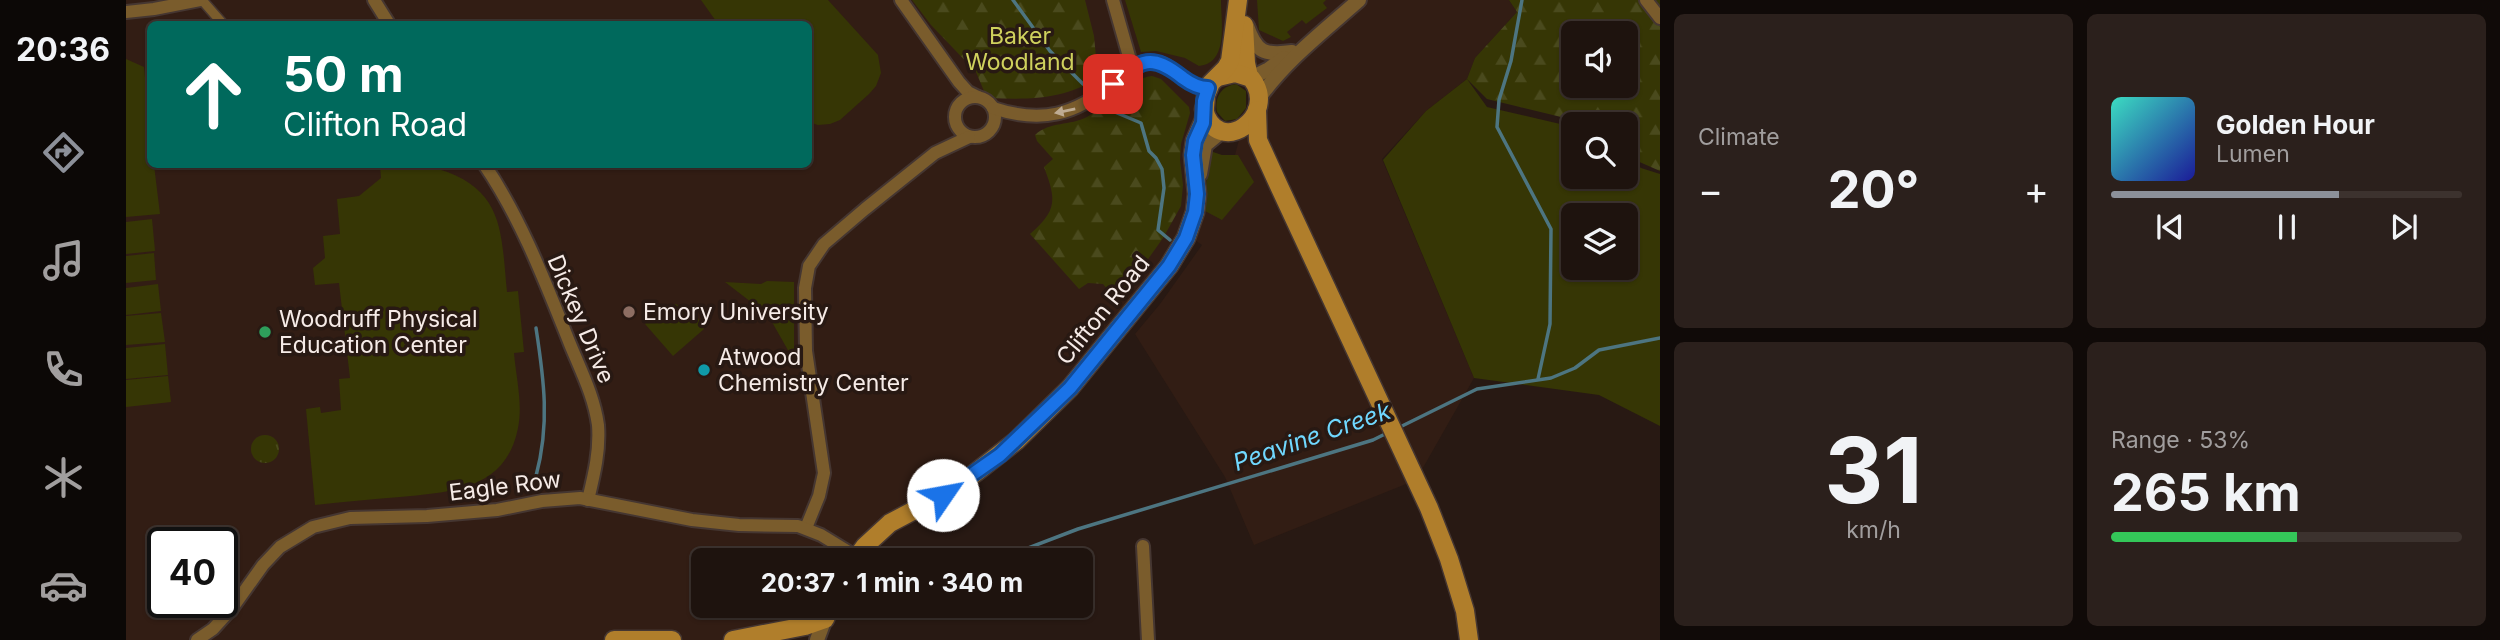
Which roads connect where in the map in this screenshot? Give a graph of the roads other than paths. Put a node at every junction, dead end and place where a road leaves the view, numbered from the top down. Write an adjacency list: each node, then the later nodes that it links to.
1 (201, 0): 8 (street); 10 (street)
2 (374, 0): 11 (street)
3 (901, 0): 16 (street)
4 (1113, 0): 14 (street)
5 (1359, 0): 12 (street)
6 (1646, 0): 9 (street)
7 (1240, 4): 13 (street); 15 (main road); 17 (main road)
8 (126, 12)
9 (1660, 18)
10 (220, 21)
11 (387, 21)
12 (1309, 43): 13 (street); 20 (street)
13 (1293, 52): 15 (street)
14 (1132, 67): 17 (street); 21 (street, one-way to 21)
15 (1250, 78): 17 (main road); 20 (main road)
16 (959, 82): 18 (street); 19 (street)
17 (1213, 82): 22 (main road)
18 (978, 97): 19 (street); 21 (street)
19 (962, 102): 23 (street)
20 (1258, 104): 24 (main road); 28 (main road)
21 (993, 108): 25 (street)
22 (1204, 112): 24 (main road); 29 (street)
23 (955, 120): 25 (street); 26 (street)
24 (1227, 132): 28 (main road); 29 (street)
25 (969, 137): 26 (street)
26 (935, 153): 33 (street)
27 (487, 168): 32 (street, Dickey Drive)
28 (1279, 187): 38 (main road)
29 (1197, 194): 30 (street)
30 (1070, 388): 31 (main road, Clifton Road)
31 (1016, 441): 34 (street)
32 (588, 500): 33 (street, Eagle Row); 42 (street, Eagle Row)
33 (806, 528): 36 (street, Eagle Row)
34 (882, 529): 37 (main road)
35 (1143, 546): 46 (street)
36 (845, 548)
37 (865, 548)
38 (1448, 559): 47 (main road); 48 (main road)
39 (825, 618): 41 (street)
40 (825, 618): 45 (main road)
41 (817, 639)
42 (197, 640)
43 (614, 640): 44 (main road)
44 (672, 640)
45 (733, 640)
46 (1148, 640)
47 (1469, 640)
48 (1483, 640)

